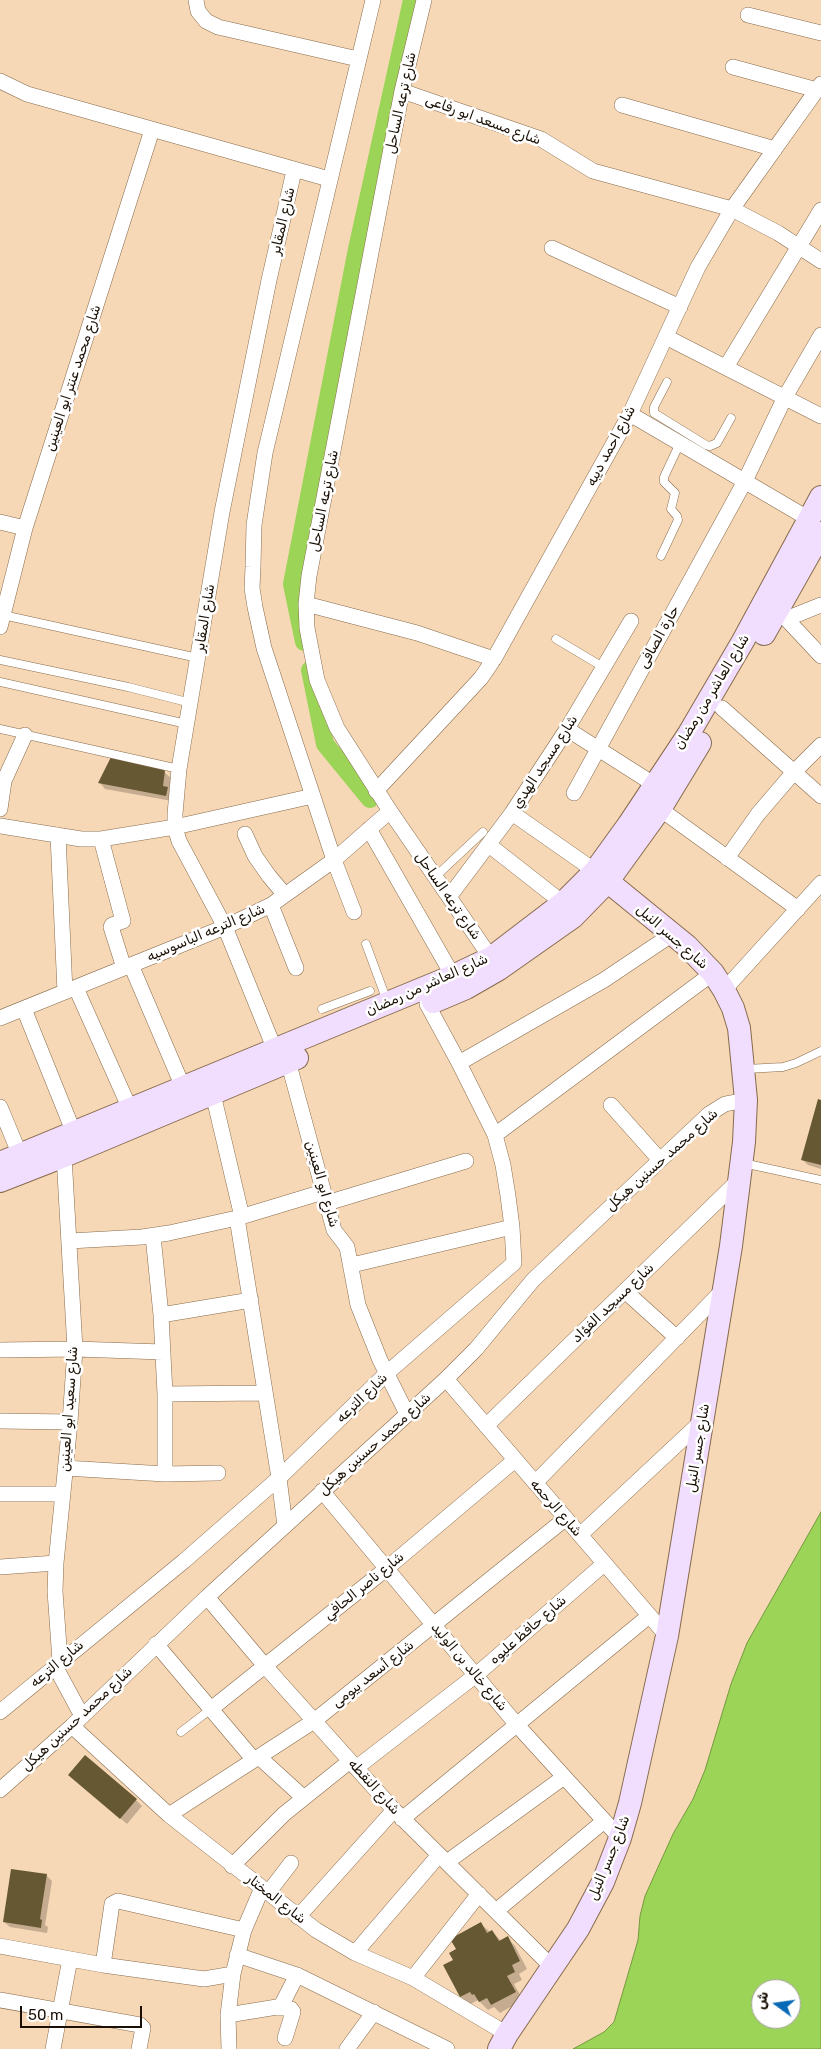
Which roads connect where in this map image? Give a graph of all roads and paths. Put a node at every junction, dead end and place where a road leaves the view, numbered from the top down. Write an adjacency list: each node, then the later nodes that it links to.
1 (196, 0): 6 (street)
2 (373, 0): 6 (street)
3 (424, 0): 10 (street, شارع ترعه الساحل)
4 (748, 15): 5 (street)
5 (821, 33)
6 (358, 59): 15 (street)
7 (733, 67): 9 (street)
8 (0, 81): 12 (street)
9 (819, 87): 13 (street, شارع احمد ديبه)
10 (402, 91): 16 (street, شارع مسعد ابو رفاعى); 40 (street, شارع ترعه الساحل)
11 (622, 105): 13 (street)
12 (152, 130): 14 (street); 37 (street, شارع محمد عنتر ابو العينين)
13 (775, 149): 16 (street, شارع احمد ديبه)
14 (294, 171): 15 (street); 47 (street, شارع المقابر)
15 (329, 179): 65 (street)
16 (732, 209): 18 (street, شارع مسعد ابو رفاعى); 21 (street, شارع احمد ديبه)
17 (821, 210): 18 (street)
18 (798, 246): 20 (street, شارع مسعد ابو رفاعى); 24 (street)
19 (552, 248): 21 (street)
20 (821, 261)
21 (680, 307): 23 (street, شارع احمد ديبه)
22 (821, 335): 28 (street, حارة الصافى)
23 (666, 337): 24 (street); 26 (street, شارع احمد ديبه)
24 (726, 367): 28 (street)
25 (667, 382): 27 (lane)
26 (645, 384): 27 (lane); 29 (street, شارع احمد ديبه)
27 (662, 393): 32 (lane)
28 (785, 397): 30 (street); 33 (street, حارة الصافى)
29 (630, 414): 32 (street); 48 (street, شارع احمد ديبه)
30 (821, 416)
31 (731, 418): 32 (lane)
32 (675, 436): 33 (street); 38 (lane)
33 (745, 482): 36 (street); 59 (street, حارة الصافى)
34 (821, 497): 36 (main road, شارع العاشر من رمضان)
35 (0, 522): 37 (street)
36 (815, 526): 42 (main road, شارع العاشر من رمضان); 62 (main road, شارع العاشر من رمضان)
37 (25, 528): 39 (street, شارع محمد عنتر ابو العينين)
38 (661, 556)
39 (4, 594): 43 (street, شارع محمد عنتر ابو العينين)
40 (306, 604): 48 (street); 63 (street, شارع ترعه الساحل)
41 (821, 605): 42 (street)
42 (782, 614): 46 (street); 53 (main road, شارع العاشر من رمضان)
43 (2, 621): 47 (lane)
44 (631, 621): 50 (street, شارع مسجد الهدي)
45 (556, 639): 50 (lane)
46 (821, 656)
47 (198, 658): 52 (street, شارع المقابر)
48 (494, 659): 63 (street, شارع احمد ديبه)
49 (0, 660): 52 (lane)
50 (603, 667): 56 (street, شارع مسجد الهدي)
51 (0, 682): 54 (lane)
52 (191, 703): 54 (street, شارع المقابر)
53 (722, 708): 61 (street); 67 (main road, شارع العاشر من رمضان)
54 (187, 724): 60 (street, شارع المقابر)
55 (0, 729): 57 (lane)
56 (567, 729): 59 (street); 70 (street, شارع مسجد الهدي)
57 (25, 735): 60 (lane); 68 (street)
58 (821, 745): 61 (street)
59 (598, 748): 62 (street); 64 (street, حارة الصافى)
60 (179, 769): 72 (street, شارع المقابر)
61 (794, 772): 66 (street); 78 (street)
62 (655, 785): 80 (main road, شارع العاشر من رمضان)
63 (376, 791): 69 (street, شارع ترعه الساحل)
64 (574, 793)
65 (313, 796): 72 (street); 79 (street)
66 (821, 796)
67 (660, 809): 78 (street); 80 (main road, شارع العاشر من رمضان)
68 (0, 810)
69 (390, 811): 73 (street, شارع الترعه الباسوسيه); 81 (street, شارع ترعه الساحل)
70 (512, 813): 77 (street, شارع مسجد الهدي); 80 (street)
71 (0, 826): 75 (street)
72 (175, 827): 76 (street); 89 (street, شارع المقابر)
73 (369, 829): 79 (street, شارع الترعه الباسوسيه); 95 (street)
74 (245, 834): 83 (street)
75 (58, 835): 76 (street); 97 (street)
76 (101, 838): 93 (street)
77 (486, 839): 81 (lane); 84 (street, شارع مسجد الهدي); 85 (street)
78 (727, 858): 87 (street)
79 (334, 860): 83 (street, شارع الترعه الباسوسيه); 88 (street)
80 (602, 876): 85 (main road, شارع العاشر من رمضان); 90 (main road, شارع جسر النيل); 100 (main road, شارع العاشر من رمضان)
81 (436, 877): 84 (street, شارع ترعه الساحل)
82 (821, 883): 87 (street)
83 (285, 894): 86 (street, شارع الترعه الباسوسيه)
84 (449, 896): 92 (street, شارع ترعه الساحل)
85 (563, 903): 92 (main road, شارع العاشر من رمضان)
86 (271, 905): 89 (street, شارع الترعه الباسوسيه); 94 (street)
87 (798, 909): 96 (street)
88 (354, 912)
89 (225, 927): 93 (street, شارع الترعه الباسوسيه); 107 (street, شارع المقابر)
90 (671, 935): 96 (main road, شارع جسر النيل); 108 (street)
91 (366, 944): 99 (lane)
92 (491, 958): 95 (main road, شارع العاشر من رمضان)
93 (128, 967): 97 (street, شارع الترعه الباسوسيه); 110 (street)
94 (296, 968)
95 (453, 976): 99 (main road, شارع العاشر من رمضان)
96 (718, 981): 109 (main road, شارع جسر النيل); 117 (street)
97 (70, 990): 101 (street, شارع الترعه الباسوسيه); 115 (street)
98 (370, 991): 103 (lane)
99 (386, 1000): 103 (main road, شارع العاشر من رمضان)
100 (427, 1004): 107 (main road, شارع العاشر من رمضان); 108 (street, شارع الترعه)
101 (24, 1009): 105 (street, شارع الترعه الباسوسيه); 116 (street)
102 (322, 1009): 103 (lane)
103 (342, 1012): 107 (main road, شارع العاشر من رمضان)
104 (0, 1014): 105 (street)
105 (0, 1018)
106 (821, 1051): 109 (lane)
107 (282, 1056): 110 (main road, شارع العاشر من رمضان); 111 (main road, شارع العاشر من رمضان); 125 (street, شارع ابو العينين)
108 (459, 1063): 117 (street, شارع الترعه)
109 (744, 1069): 112 (main road, شارع جسر النيل)
110 (183, 1087): 115 (main road, شارع العاشر من رمضان)
111 (213, 1094): 118 (main road, شارع العاشر من رمضان); 126 (street)
112 (746, 1100): 120 (street, شارع محمد حسنين هيكل); 122 (main road, شارع جسر النيل)
113 (611, 1105): 120 (street)
114 (0, 1107): 119 (street)
115 (130, 1109): 116 (main road, شارع العاشر من رمضان)
116 (74, 1133): 119 (main road, شارع العاشر من رمضان)
117 (494, 1135): 127 (street, شارع الترعه)
118 (64, 1156): 124 (main road, شارع العاشر من رمضان); 129 (street, شارع سعيد ابو العينين)
119 (10, 1159)
120 (660, 1160): 140 (street, شارع محمد حسنين هيكل)
121 (466, 1161): 125 (street)
122 (740, 1171): 123 (lane); 131 (main road, شارع جسر النيل); 132 (street, شارع مسجد الفؤاد)
123 (821, 1180)
124 (0, 1181)
125 (325, 1197): 126 (street); 130 (street, شارع ابو العينين)
126 (240, 1217): 128 (street); 133 (street)
127 (512, 1227): 130 (street); 139 (street, شارع الترعه)
128 (153, 1236): 129 (street); 134 (street)
129 (69, 1241): 136 (street, شارع سعيد ابو العينين)
130 (352, 1265): 139 (street, شارع ابو العينين)
131 (724, 1289): 135 (street); 145 (main road, شارع جسر النيل)
132 (625, 1291): 135 (street); 147 (street, شارع مسجد الفؤاد)
133 (251, 1300): 134 (street); 141 (street)
134 (161, 1315): 138 (street)
135 (676, 1338): 153 (street)
136 (74, 1349): 137 (street); 138 (street); 146 (street, شارع سعيد ابو العينين)
137 (0, 1350)
138 (162, 1352): 142 (street)
139 (387, 1373): 143 (street, شارع ابو العينين); 152 (street, شارع الترعه)
140 (446, 1379): 143 (street, شارع محمد حسنين هيكل); 147 (street, شارع الرحمه)
141 (265, 1393): 142 (street); 152 (street)
142 (165, 1394): 151 (street)
143 (407, 1414): 154 (street, شارع محمد حسنين هيكل)
144 (0, 1421): 146 (street)
145 (702, 1421): 159 (street); 167 (main road, شارع جسر النيل)
146 (70, 1422): 149 (street, شارع سعيد ابو العينين)
147 (486, 1426): 148 (street, شارع الرحمه)
148 (515, 1460): 153 (street, شارع الرحمه); 163 (street, شارع ناصر الحافي)
149 (65, 1468): 151 (street); 156 (street, شارع سعيد ابو العينين)
150 (218, 1473): 151 (street)
151 (165, 1474)
152 (279, 1478): 158 (street); 169 (street, شارع الترعه)
153 (534, 1483): 157 (street, شارع الرحمه)
154 (322, 1491): 158 (street, شارع محمد حسنين هيكل); 163 (street, شارع خالد بن الوليد)
155 (0, 1494): 156 (street)
156 (62, 1494): 160 (street, شارع سعيد ابو العينين)
157 (566, 1518): 159 (street, شارع الرحمه); 166 (street, شارع أسعد بيومى)
158 (285, 1526): 164 (street, شارع محمد حسنين هيكل)
159 (580, 1536): 161 (street, شارع الرحمه)
160 (56, 1563): 162 (street); 169 (street, شارع سعيد ابو العينين)
161 (604, 1564): 165 (street, شارع الرحمه); 171 (street, شارع حافظ عليوه)
162 (0, 1566)
163 (386, 1569): 166 (street, شارع خالد بن الوليد); 170 (street, شارع ناصر الحافي)
164 (207, 1597): 168 (street, شارع محمد حسنين هيكل); 170 (street, شارع النقطه)
165 (649, 1616): 167 (street, شارع الرحمه); 176 (street)
166 (434, 1626): 171 (street, شارع خالد بن الوليد); 175 (street, شارع أسعد بيومى)
167 (666, 1636): 186 (main road, شارع جسر النيل)
168 (156, 1644): 172 (street); 174 (street, شارع محمد حسنين هيكل)
169 (58, 1664): 173 (street, شارع الترعه); 174 (street, شارع المختار)
170 (265, 1666): 172 (street, شارع ناصر الحافي); 175 (street, شارع النقطه)
171 (476, 1675): 176 (street, شارع خالد بن الوليد); 179 (street, شارع حافظ عليوه)
172 (211, 1709): 177 (lane); 178 (street)
173 (0, 1712)
174 (77, 1721): 181 (street, شارع محمد حسنين هيكل); 183 (street, شارع المختار)
175 (314, 1721): 178 (street, شارع أسعد بيومى); 179 (street, شارع النقطه)
176 (517, 1724): 180 (street, شارع خالد بن الوليد); 184 (street)
177 (181, 1732)
178 (257, 1758): 182 (street); 183 (street, شارع أسعد بيومى)
179 (353, 1764): 182 (street, شارع حافظ عليوه); 184 (street, شارع النقطه)
180 (564, 1776): 185 (street, شارع خالد بن الوليد); 187 (street)
181 (0, 1790)
182 (304, 1798): 189 (street, شارع حافظ عليوه)
183 (169, 1815): 189 (street, شارع المختار)
184 (398, 1815): 187 (street, شارع النقطه); 193 (street)
185 (604, 1821): 186 (street, شارع خالد بن الوليد); 192 (street)
186 (620, 1838): 200 (main road, شارع جسر النيل)
187 (443, 1859): 191 (street, شارع النقطه); 196 (street)
188 (291, 1862): 190 (street)
189 (232, 1866): 190 (street, شارع المختار)
190 (265, 1890): 193 (street, شارع المختار); 194 (street)
191 (478, 1894): 192 (street, شارع النقطه); 203 (street)
192 (496, 1911): 200 (street, شارع النقطه)
193 (298, 1917): 196 (street, شارع المختار)
194 (244, 1930): 197 (street); 199 (street)
195 (0, 1946): 198 (street)
196 (355, 1953): 203 (street, شارع المختار)
197 (238, 1955): 201 (street); 202 (street)
198 (70, 1959): 199 (street); 206 (street)
199 (103, 1965): 201 (street)
200 (552, 1967): 210 (main road, شارع جسر النيل)
201 (233, 1974): 208 (street)
202 (297, 1975): 205 (street); 207 (street)
203 (413, 1978): 210 (street, شارع المختار)
204 (0, 2000): 206 (street)
205 (280, 2008): 208 (street); 209 (street)
206 (60, 2011): 211 (street); 212 (street)
207 (374, 2012): 214 (street); 215 (street)
208 (228, 2015): 213 (street)
209 (285, 2038)
210 (503, 2041)
211 (53, 2049)
212 (139, 2049)
213 (229, 2049)
214 (347, 2049)
215 (447, 2049)

